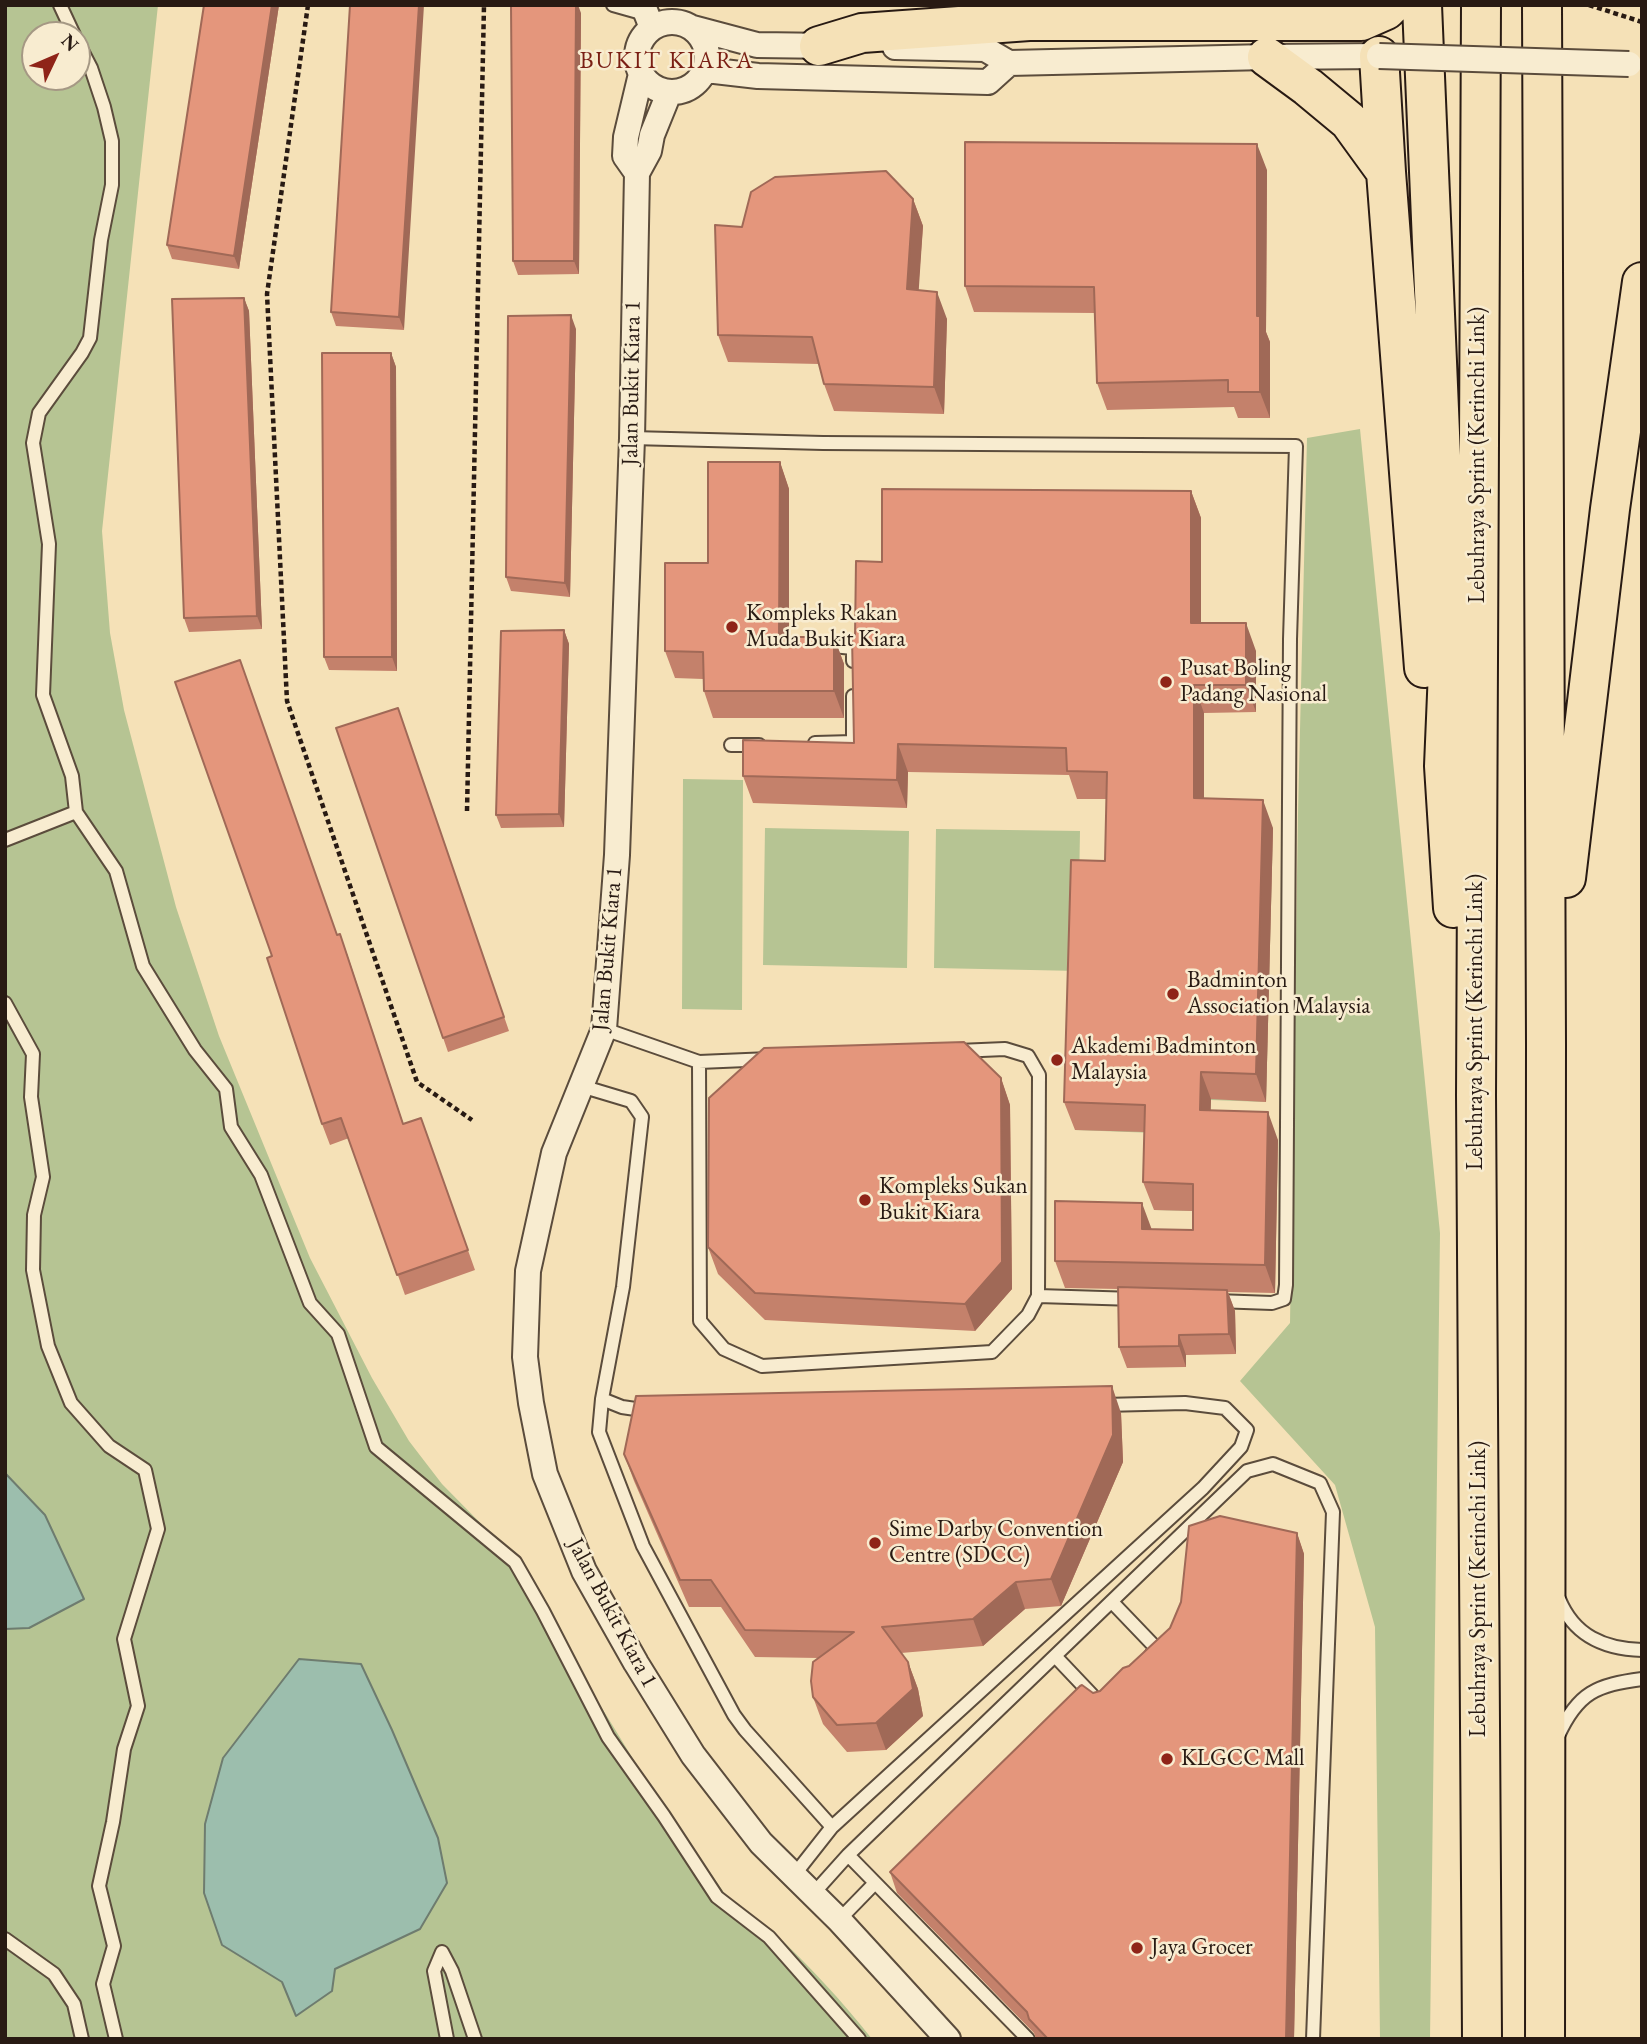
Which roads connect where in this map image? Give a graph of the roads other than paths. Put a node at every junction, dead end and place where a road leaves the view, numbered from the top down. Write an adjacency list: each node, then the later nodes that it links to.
1 (60, 5): 9 (lane)
2 (613, 5): 7 (lane)
3 (1391, 5): 10 (highway)
4 (1422, 5): 27 (highway)
5 (1480, 5): 35 (highway, Lebuhraya Sprint (Kerinchi Link))
6 (1542, 5): 32 (highway)
7 (647, 16): 8 (street); 17 (street)
8 (683, 19): 10 (street); 16 (street)
9 (67, 21)
10 (820, 46): 13 (street)
11 (1379, 56): 12 (street); 14 (street, bridge); 19 (highway)
12 (1267, 57): 13 (street); 19 (highway)
13 (1009, 63): 16 (street)
14 (1635, 64)
15 (91, 68): 28 (lane)
16 (706, 70): 18 (street)
17 (641, 74): 18 (street); 20 (street, Jalan Bukit Kiara 1)
18 (669, 93): 20 (street, Jalan Bukit Kiara 1)
19 (1386, 172): 27 (highway)
20 (637, 173): 22 (street, Jalan Bukit Kiara 1)
21 (1641, 286): 32 (highway)
22 (632, 438): 31 (street, Jalan Bukit Kiara 1); 38 (lane)
23 (818, 644): 25 (lane)
24 (772, 744): 26 (lane)
25 (799, 744)
26 (731, 746)
27 (1444, 766): 35 (highway)
28 (76, 812): 29 (lane); 61 (lane)
29 (5, 840)
30 (5, 1003): 58 (lane)
31 (604, 1030): 33 (lane); 34 (street, Jalan Bukit Kiara 1)
32 (1546, 1044): 42 (highway)
33 (699, 1062): 36 (lane); 36 (lane)
34 (581, 1086): 39 (lane); 52 (street, Jalan Bukit Kiara 1)
35 (1476, 1094): 65 (highway, Lebuhraya Sprint (Kerinchi Link))
36 (1038, 1296): 37 (lane)
37 (1148, 1299)
38 (1203, 1301)
39 (602, 1399): 41 (lane); 50 (lane)
40 (1088, 1405): 50 (lane)
41 (657, 1411)
42 (1546, 1570): 44 (lane); 49 (highway)
43 (1112, 1602): 45 (lane); 46 (lane); 64 (lane)
44 (1642, 1650)
45 (1055, 1656): 48 (lane); 51 (lane)
46 (1138, 1668)
47 (1642, 1679): 49 (lane)
48 (1102, 1705)
49 (1546, 1762): 66 (highway)
50 (832, 1827): 52 (lane)
51 (848, 1855): 53 (lane); 54 (lane)
52 (794, 1874): 54 (street, Jalan Bukit Kiara 1)
53 (873, 1884): 55 (lane); 63 (lane)
54 (813, 1894): 55 (street, Jalan Bukit Kiara 1)
55 (839, 1920): 62 (street, Jalan Bukit Kiara 1)
56 (5, 1939): 57 (lane)
57 (82, 2039)
58 (116, 2039)
59 (447, 2039): 60 (lane)
60 (475, 2039)
61 (859, 2039)
62 (948, 2039)
63 (1028, 2039)
64 (1312, 2039)
65 (1482, 2039)
66 (1545, 2039)

